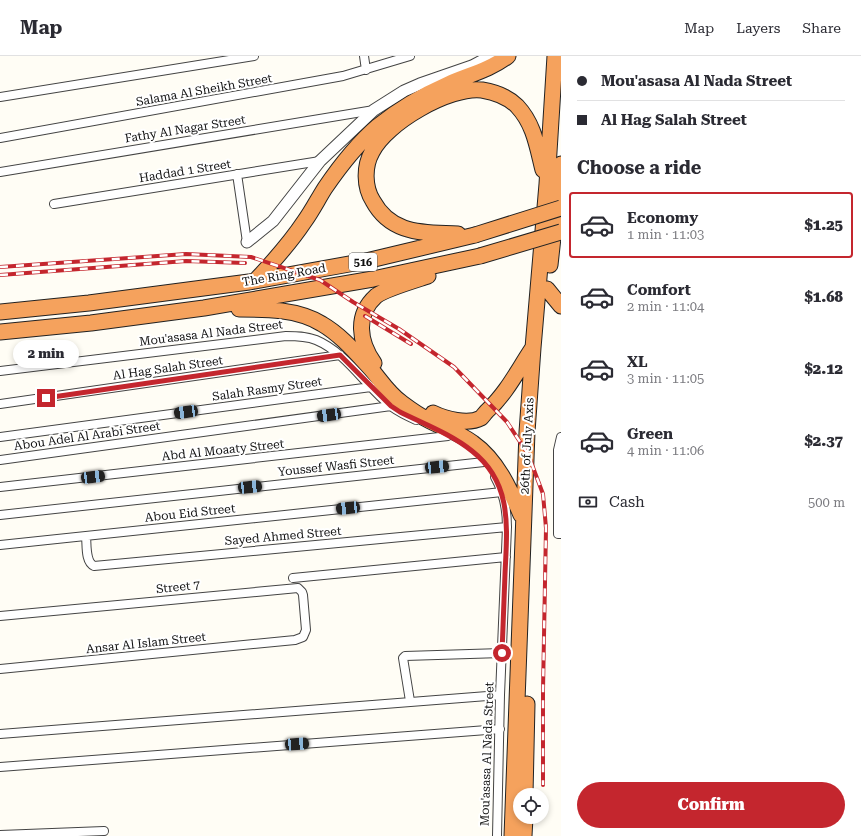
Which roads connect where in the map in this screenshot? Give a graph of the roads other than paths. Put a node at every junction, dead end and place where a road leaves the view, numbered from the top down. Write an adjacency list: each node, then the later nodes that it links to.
1 (254, 56): 8 (street)
2 (364, 56): 7 (street)
3 (410, 56): 7 (street, Salama Al Sheikh Street)
4 (491, 56): 9 (street)
5 (508, 56): 22 (highway)
6 (555, 56): 15 (highway, 26th of July Axis)
7 (366, 70): 10 (street, Salama Al Sheikh Street)
8 (0, 97)
9 (374, 110): 11 (street); 13 (street, Fathy Al Nagar Street)
10 (0, 138)
11 (320, 161): 14 (street, Haddad 1 Street); 20 (street)
12 (561, 164): 23 (highway, 26th of July Axis)
13 (0, 172)
14 (237, 174): 16 (street, Haddad 1 Street); 20 (street)
15 (547, 184): 19 (highway); 28 (highway, 26th of July Axis)
16 (54, 204)
17 (561, 208): 19 (highway, The Ring Road / 516, bridge)
18 (561, 232): 21 (highway, The Ring Road / 516, bridge)
19 (475, 235): 22 (highway, The Ring Road / 516)
20 (247, 242)
21 (480, 256): 24 (highway, The Ring Road / 516); 28 (highway)
22 (253, 281): 26 (highway, The Ring Road / 516)
23 (547, 289): 25 (highway); 59 (highway, 26th of July Axis)
24 (257, 304): 27 (highway); 43 (highway)
25 (561, 306)
26 (0, 312)
27 (0, 332)
28 (533, 348): 43 (highway, 26th of July Axis)
29 (340, 355): 30 (street, Mou'asasa Al Nada Street); 31 (street, Mou'asasa Al Nada Street); 32 (street, Al Hag Salah Street)
30 (0, 372)
31 (371, 387): 33 (street, Mou'asasa Al Nada Street); 35 (street, Salah Rasmy Street)
32 (0, 404)
33 (391, 406): 34 (street, Mou'asasa Al Nada Street); 38 (street, Abou Adel Al Arabi Street)
34 (448, 436): 39 (street, Mou'asasa Al Nada Street); 40 (street, Abd Al Moaaty Street)
35 (0, 437)
36 (561, 437): 37 (street)
37 (559, 446): 45 (street)
38 (0, 460)
39 (484, 462): 41 (street, Mou'asasa Al Nada Street); 42 (street, Youssef Wasfi Street)
40 (0, 487)
41 (502, 492): 44 (street, Mou'asasa Al Nada Street); 46 (street, Abou Eid Street)
42 (0, 515)
43 (523, 520): 64 (highway, 26th of July Axis)
44 (507, 527): 46 (street, Sayed Ahmed Street); 48 (street, Mou'asasa Al Nada Street)
45 (559, 534)
46 (86, 536): 47 (street, Abou Eid Street)
47 (0, 545)
48 (506, 557): 49 (street); 52 (street, Mou'asasa Al Nada Street)
49 (293, 578)
50 (0, 616): 51 (street, Street 7)
51 (295, 640): 53 (street, Ansar Al Islam Street)
52 (502, 653): 54 (street, Mou'asasa Al Nada Street); 55 (street)
53 (0, 669)
54 (500, 694): 55 (street); 56 (street, Mou'asasa Al Nada Street)
55 (410, 701): 57 (street)
56 (500, 729): 58 (street); 63 (street, Mou'asasa Al Nada Street)
57 (0, 734)
58 (0, 767)
59 (525, 788)
60 (524, 824): 65 (highway)
61 (104, 831): 62 (street)
62 (0, 835)
63 (497, 836)
64 (512, 836)
65 (524, 836)

